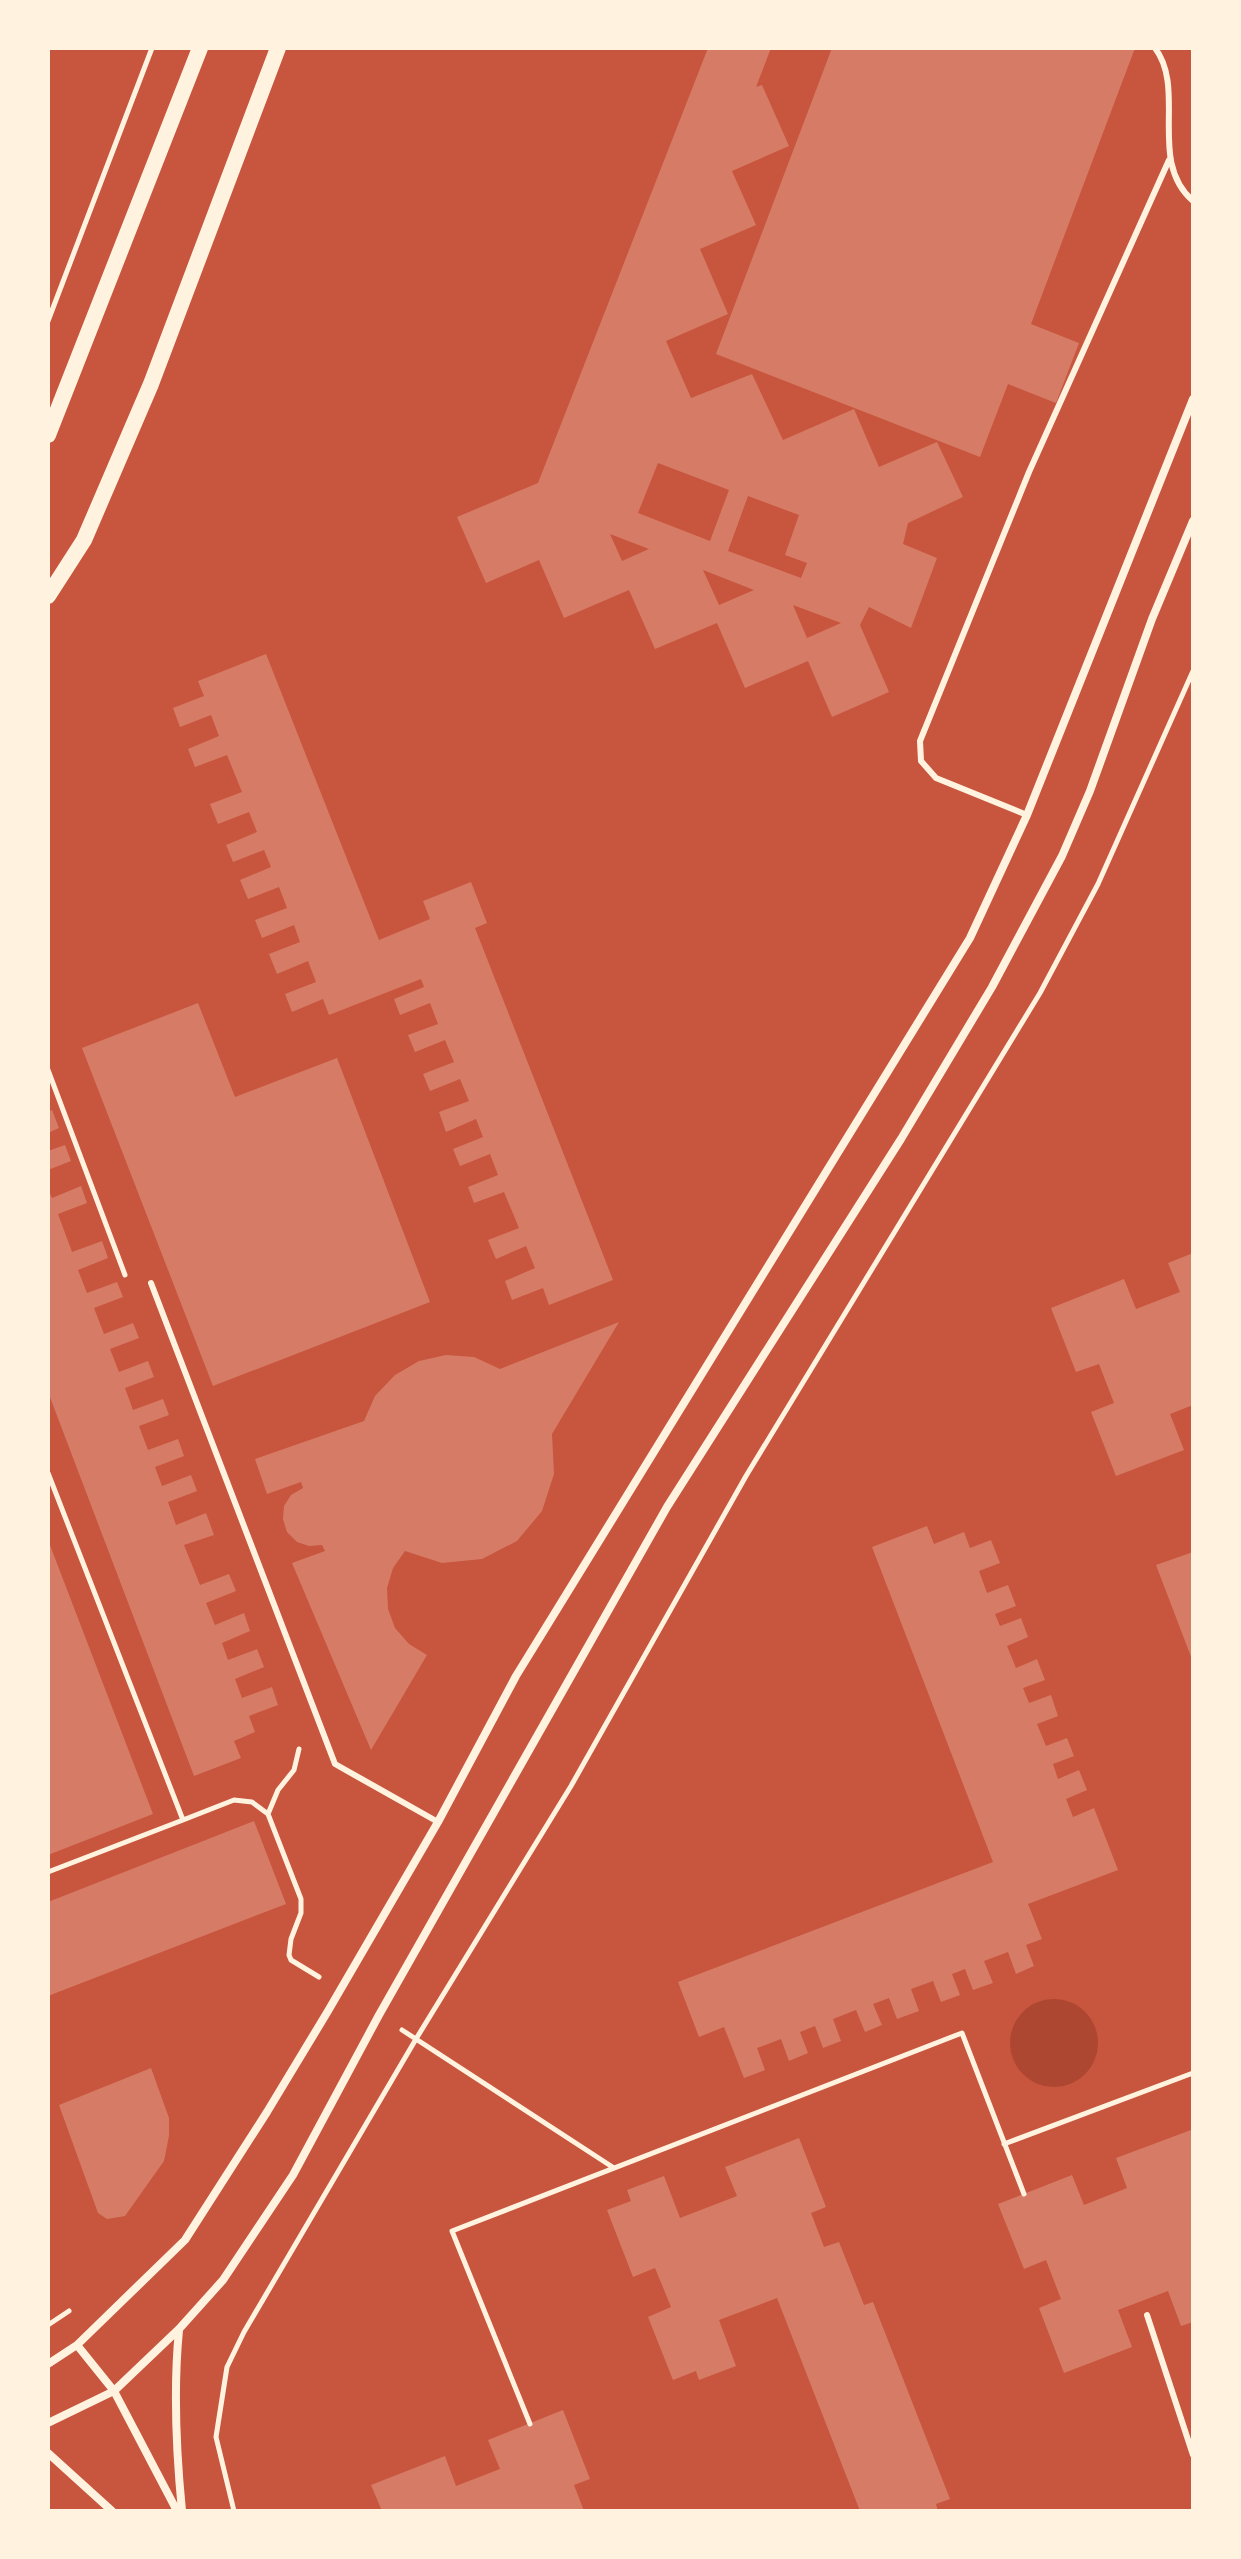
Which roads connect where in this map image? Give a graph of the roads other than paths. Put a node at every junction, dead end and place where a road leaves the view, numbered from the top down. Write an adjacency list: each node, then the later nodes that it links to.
1 (200, 48): 7 (main road)
2 (278, 48): 9 (main road)
3 (1155, 48): 4 (lane)
4 (1169, 160): 5 (lane); 10 (lane)
5 (1193, 201)
6 (1193, 399): 10 (street)
7 (48, 435)
8 (1193, 521): 14 (street)
9 (48, 596)
10 (1027, 815): 12 (street)
11 (151, 1283): 12 (lane)
12 (438, 1822): 15 (street)
13 (1147, 2315): 20 (lane)
14 (179, 2329): 17 (street); 22 (street)
15 (77, 2345): 16 (street); 17 (street)
16 (48, 2364)
17 (114, 2391): 18 (street); 22 (street)
18 (48, 2423)
19 (48, 2453): 21 (street)
20 (1193, 2455)
21 (112, 2511)
22 (179, 2511)

